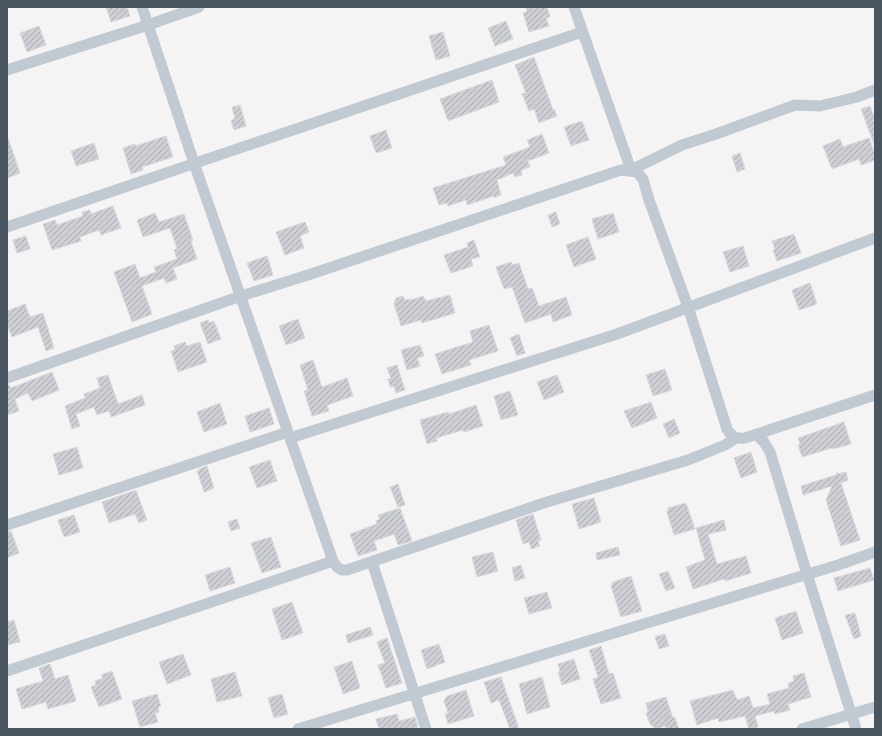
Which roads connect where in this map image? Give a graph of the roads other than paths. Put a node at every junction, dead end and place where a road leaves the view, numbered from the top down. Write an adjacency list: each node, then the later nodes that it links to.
1 (142, 7): 4 (street)
2 (200, 7): 4 (street)
3 (574, 7): 5 (street)
4 (148, 25): 6 (street); 8 (street)
5 (582, 32): 8 (street); 9 (street)
6 (7, 70)
7 (875, 90): 9 (street)
8 (194, 163): 10 (street); 12 (street)
9 (631, 170): 12 (street); 13 (street)
10 (7, 227)
11 (875, 238): 13 (street)
12 (241, 296): 14 (street); 17 (street)
13 (688, 307): 17 (street); 18 (street)
14 (7, 378)
15 (875, 395): 16 (street)
16 (756, 434): 18 (street); 23 (street)
17 (289, 435): 19 (street); 21 (street)
18 (736, 438): 22 (street)
19 (7, 525)
20 (875, 552): 23 (street)
21 (333, 561): 22 (street); 24 (street)
22 (372, 562): 25 (street)
23 (807, 574): 25 (street); 27 (street)
24 (7, 671)
25 (414, 693): 28 (street); 29 (street)
26 (875, 707): 27 (street)
27 (851, 714): 30 (street); 31 (street)
28 (298, 729)
29 (426, 729)
30 (802, 729)
31 (856, 729)

